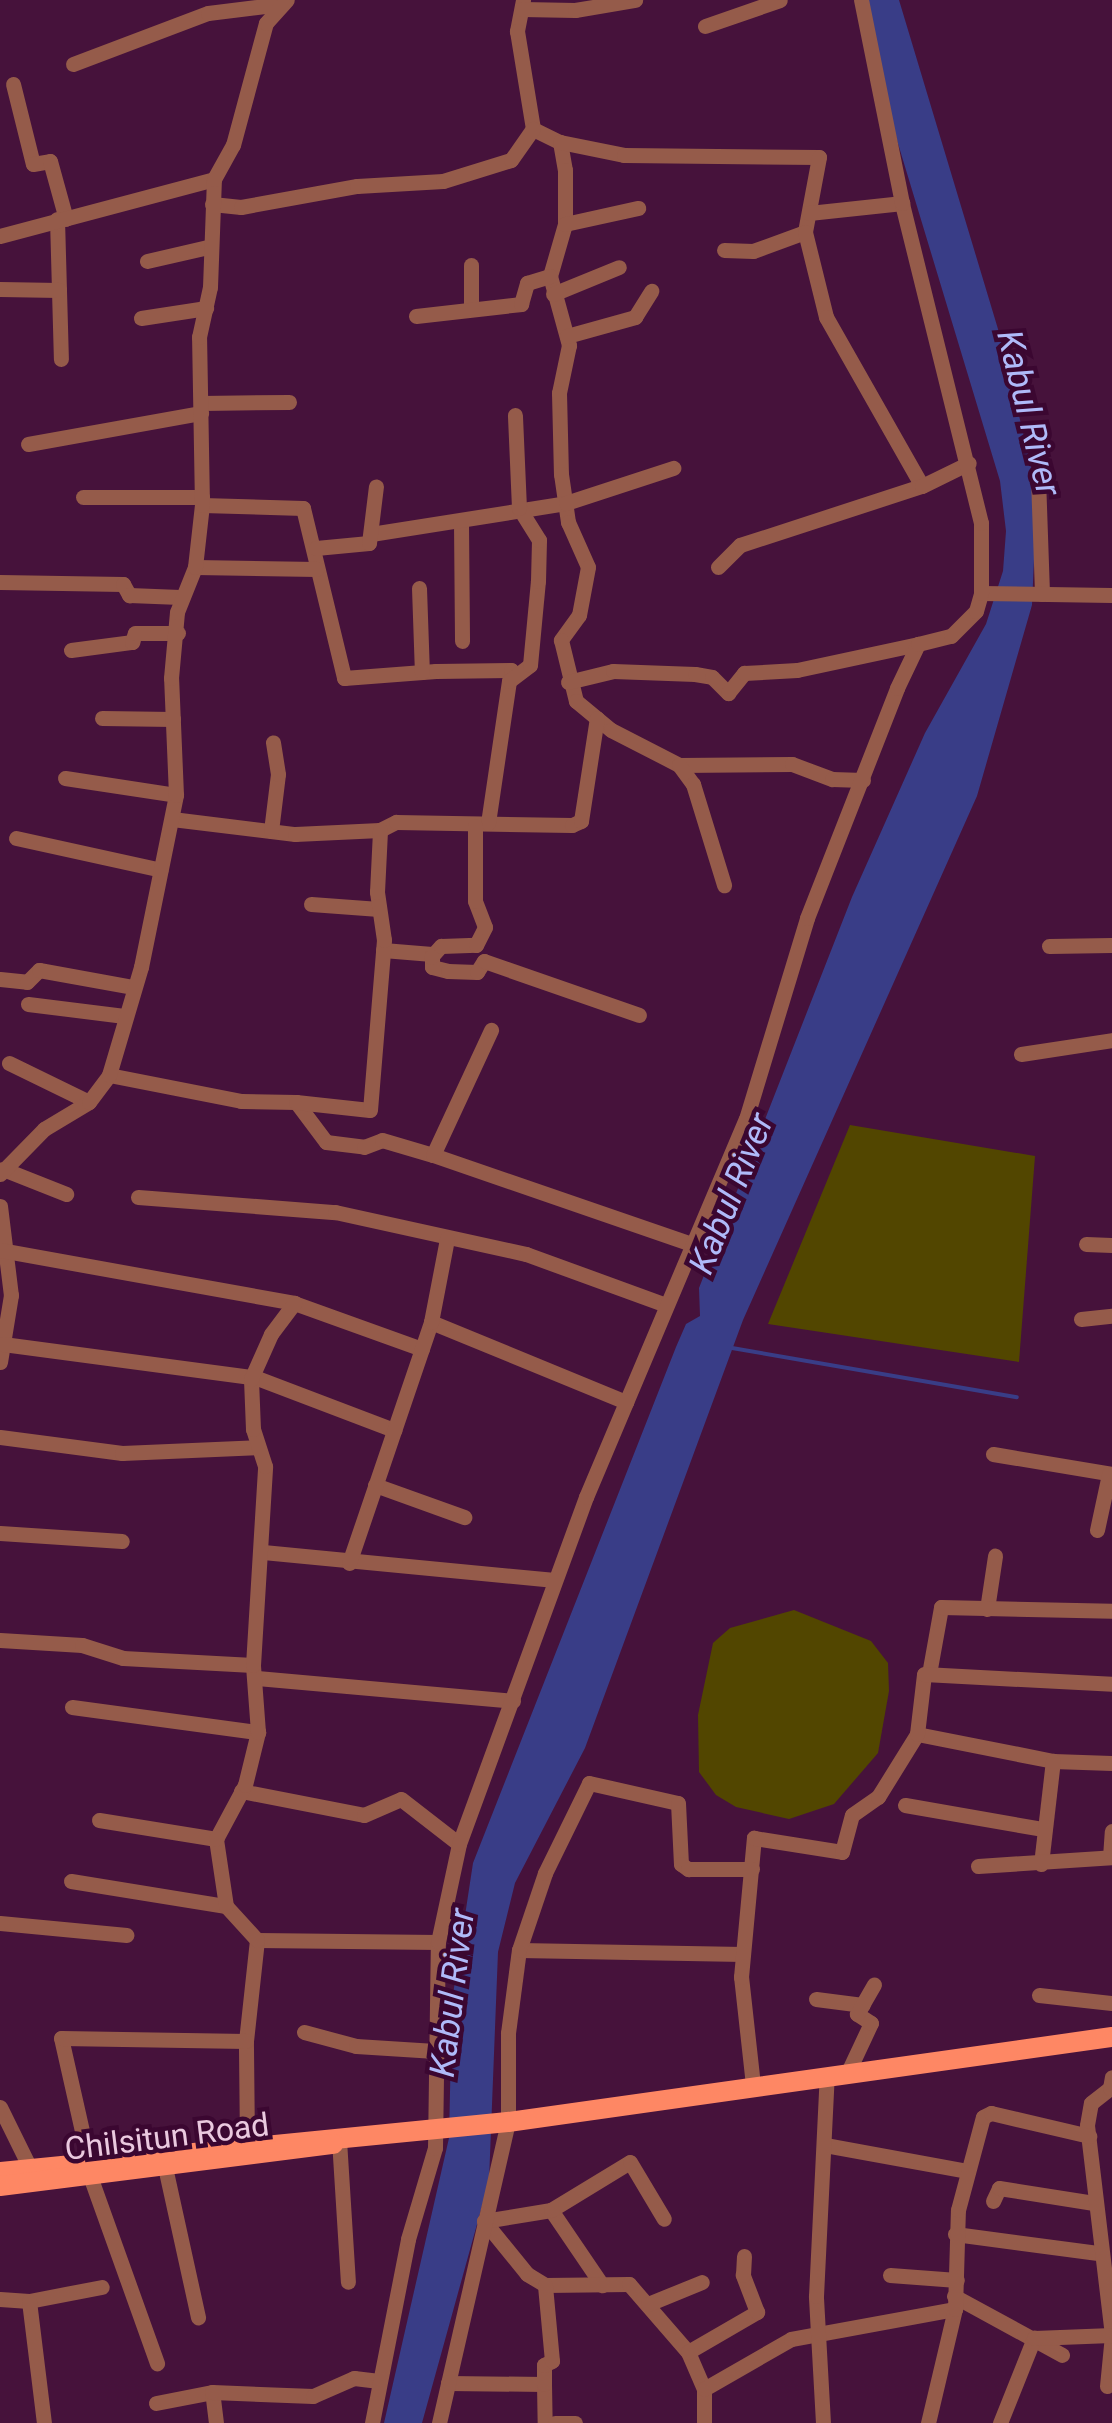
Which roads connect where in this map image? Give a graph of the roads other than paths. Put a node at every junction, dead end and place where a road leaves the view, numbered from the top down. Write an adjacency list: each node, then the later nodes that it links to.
1 (635, 0): 5 (street)
2 (780, 0): 6 (street)
3 (861, 0): 12 (street)
4 (284, 2): 7 (street); 11 (street)
5 (522, 4): 9 (street)
6 (706, 26)
7 (74, 64)
8 (13, 84): 16 (street)
9 (533, 129): 10 (street); 13 (street)
10 (560, 142): 15 (street); 17 (street)
11 (214, 178): 13 (street); 16 (street)
12 (902, 202): 15 (street); 40 (street)
13 (212, 204): 20 (street)
14 (638, 208): 17 (street)
15 (810, 212): 18 (street)
16 (61, 219): 19 (street); 27 (street)
17 (564, 224): 25 (street)
18 (805, 232): 21 (street); 44 (street)
19 (0, 236)
20 (208, 247): 22 (street); 31 (street)
21 (724, 250)
22 (147, 262)
23 (470, 265): 30 (street)
24 (619, 267): 29 (street)
25 (550, 276): 29 (street); 30 (street)
26 (0, 290): 27 (street)
27 (59, 290): 35 (street)
28 (651, 291): 34 (street)
29 (552, 294): 34 (street)
30 (472, 305): 32 (street)
31 (206, 308): 33 (street); 37 (street)
32 (416, 316)
33 (141, 318)
34 (567, 336): 48 (street)
35 (62, 359)
36 (289, 402): 37 (street)
37 (201, 408): 39 (street); 47 (street)
38 (514, 416): 49 (street)
39 (28, 444)
40 (969, 463): 44 (street); 59 (street)
41 (673, 468): 45 (street)
42 (1038, 478): 60 (street)
43 (376, 486): 52 (street)
44 (922, 486): 55 (street)
45 (616, 490): 48 (street); 50 (street)
46 (83, 497): 47 (street)
47 (202, 501): 53 (street); 54 (street)
48 (566, 503): 49 (street); 69 (street)
49 (519, 508): 51 (street); 68 (street)
50 (618, 508)
51 (461, 523): 52 (street); 64 (street)
52 (371, 534): 53 (street)
53 (316, 548): 56 (street)
54 (195, 567): 56 (street); 62 (street)
55 (718, 567)
56 (317, 570): 67 (street)
57 (0, 582): 62 (street)
58 (420, 588): 67 (street)
59 (987, 593): 60 (street); 65 (street)
60 (1040, 594): 61 (street)
61 (1112, 595)
62 (180, 598): 63 (street)
63 (178, 633): 66 (street); 72 (street)
64 (462, 641)
65 (918, 644): 69 (street); 76 (street)
66 (71, 650)
67 (422, 672): 68 (street)
68 (515, 676): 79 (street)
69 (568, 682): 71 (street)
70 (102, 718): 72 (street)
71 (597, 718): 74 (street); 79 (street)
72 (173, 720): 77 (street)
73 (273, 742): 81 (street)
74 (680, 765): 76 (street); 84 (street)
75 (66, 778): 77 (street)
76 (863, 780): 109 (street)
77 (176, 795): 78 (street)
78 (172, 819): 81 (street); 83 (street)
79 (481, 824): 80 (street); 90 (street)
80 (380, 830): 81 (street); 86 (street)
81 (271, 831)
82 (16, 838): 83 (street)
83 (160, 870): 92 (street)
84 (724, 885)
85 (311, 904): 86 (street)
86 (379, 909): 89 (street)
87 (1112, 944): 88 (street)
88 (1049, 946)
89 (383, 950): 90 (street); 102 (street)
90 (431, 957): 94 (street)
91 (0, 978): 92 (street)
92 (134, 987): 95 (street)
93 (28, 1004): 95 (street)
94 (639, 1015)
95 (124, 1016): 100 (street)
96 (491, 1030): 103 (street)
97 (1112, 1040): 98 (street)
98 (1021, 1054)
99 (9, 1063): 101 (street)
100 (109, 1076): 101 (street); 102 (street)
101 (90, 1102): 104 (street)
102 (296, 1102): 103 (street)
103 (433, 1155): 109 (street)
104 (1, 1171): 105 (street)
105 (66, 1194)
106 (138, 1196): 108 (street)
107 (0, 1206): 112 (street)
108 (447, 1239): 114 (street); 117 (street)
109 (691, 1244): 114 (street)
110 (1086, 1244): 111 (street)
111 (1112, 1245)
112 (3, 1251): 113 (street); 118 (street)
113 (294, 1302): 119 (street); 121 (street)
114 (666, 1306): 122 (street)
115 (1112, 1316): 116 (street)
116 (1081, 1319)
117 (431, 1322): 119 (street); 122 (street)
118 (4, 1337): 120 (street); 121 (street)
119 (422, 1349): 123 (street)
120 (0, 1362)
121 (251, 1379): 123 (street); 125 (street)
122 (626, 1402): 136 (street)
123 (394, 1430): 128 (street)
124 (0, 1437): 125 (street)
125 (257, 1447): 133 (street)
126 (993, 1454): 127 (street)
127 (1110, 1474): 130 (street)
128 (376, 1485): 129 (street); 135 (street)
129 (464, 1518)
130 (1098, 1530)
131 (0, 1533): 132 (street)
132 (122, 1541)
133 (263, 1552): 135 (street); 140 (street)
134 (996, 1556): 137 (street)
135 (349, 1563): 136 (street)
136 (555, 1580): 143 (street)
137 (987, 1609): 138 (street); 141 (street)
138 (1112, 1612)
139 (0, 1640): 140 (street)
140 (256, 1671): 143 (street); 145 (street)
141 (929, 1674): 142 (street); 146 (street)
142 (1112, 1684)
143 (512, 1700): 155 (street)
144 (72, 1707): 145 (street)
145 (258, 1732): 149 (street)
146 (917, 1734): 147 (street); 159 (street)
147 (1053, 1760): 148 (street); 152 (street)
148 (1112, 1763)
149 (240, 1791): 154 (street); 155 (street)
150 (906, 1805): 152 (street)
151 (99, 1820): 154 (street)
152 (1042, 1829): 157 (street)
153 (1112, 1831): 156 (street)
154 (216, 1839): 161 (street)
155 (459, 1844): 165 (street)
156 (1111, 1857): 157 (street)
157 (1041, 1864): 158 (street)
158 (978, 1866)
159 (752, 1869): 166 (street); 167 (street)
160 (71, 1881): 161 (street)
161 (226, 1906): 164 (street)
162 (0, 1923): 163 (street)
163 (126, 1935)
164 (257, 1940): 165 (street); 175 (street)
165 (438, 1942): 176 (street)
166 (520, 1950): 167 (street); 181 (street)
167 (742, 1954): 179 (street)
168 (874, 1985): 172 (street)
169 (1039, 1995): 171 (street)
170 (816, 1999): 172 (street)
171 (1112, 2003)
172 (862, 2005): 177 (street)
173 (304, 2032): 176 (street)
174 (1112, 2038): 177 (main road, Chilsitun Road)
175 (246, 2041): 185 (street); 189 (street)
176 (435, 2052): 182 (street)
177 (837, 2074): 179 (main road, Chilsitun Road); 186 (street)
178 (1112, 2077): 183 (street)
179 (753, 2085): 181 (main road, Chilsitun Road)
180 (0, 2106): 187 (street)
181 (503, 2122): 182 (main road, Chilsitun Road); 197 (street)
182 (440, 2130): 184 (main road, Chilsitun Road); 218 (street)
183 (1089, 2136): 191 (street); 194 (street)
184 (338, 2140): 185 (main road, Chilsitun Road); 188 (main road, Chilsitun Road); 202 (street)
185 (247, 2144): 189 (main road, Chilsitun Road)
186 (826, 2145): 191 (street); 213 (street)
187 (30, 2168): 189 (main road, Chilsitun Road); 190 (main road, Chilsitun Road)
188 (165, 2168): 189 (main road, Chilsitun Road); 211 (street)
189 (90, 2169): 192 (main road, Chilsitun Road); 217 (street)
190 (0, 2172)
191 (967, 2172): 198 (street)
192 (0, 2186)
193 (993, 2201): 194 (street)
194 (1094, 2203): 199 (street)
195 (552, 2210): 196 (street); 197 (street); 204 (street)
196 (664, 2219)
197 (484, 2222): 205 (street); 219 (street)
198 (955, 2234): 199 (street); 207 (street)
199 (1098, 2253): 212 (street)
200 (744, 2256): 215 (street)
201 (890, 2275): 207 (street)
202 (348, 2282)
203 (702, 2282): 210 (street)
204 (602, 2284): 205 (street); 210 (street)
205 (546, 2285): 220 (street)
206 (102, 2287): 209 (street)
207 (955, 2295): 213 (street); 214 (street); 234 (street)
208 (0, 2299): 209 (street)
209 (29, 2301): 225 (street)
210 (648, 2304): 215 (street)
211 (198, 2318)
212 (1112, 2335): 214 (street); 221 (street)
213 (818, 2338): 222 (street); 233 (street)
214 (1034, 2338): 216 (street); 235 (street)
215 (688, 2352): 222 (street)
216 (1062, 2354)
217 (157, 2362)
218 (377, 2381): 223 (street); 227 (street)
219 (448, 2383): 220 (street); 228 (street)
220 (544, 2384): 229 (street)
221 (1107, 2386)
222 (704, 2390): 232 (street)
223 (212, 2392): 224 (street); 226 (street)
224 (156, 2402)
225 (44, 2423)
226 (216, 2423)
227 (372, 2423)
228 (439, 2423)
229 (545, 2423)
230 (555, 2423): 231 (street)
231 (576, 2423)
232 (704, 2423)
233 (823, 2423)
234 (928, 2423)
235 (1000, 2423)

